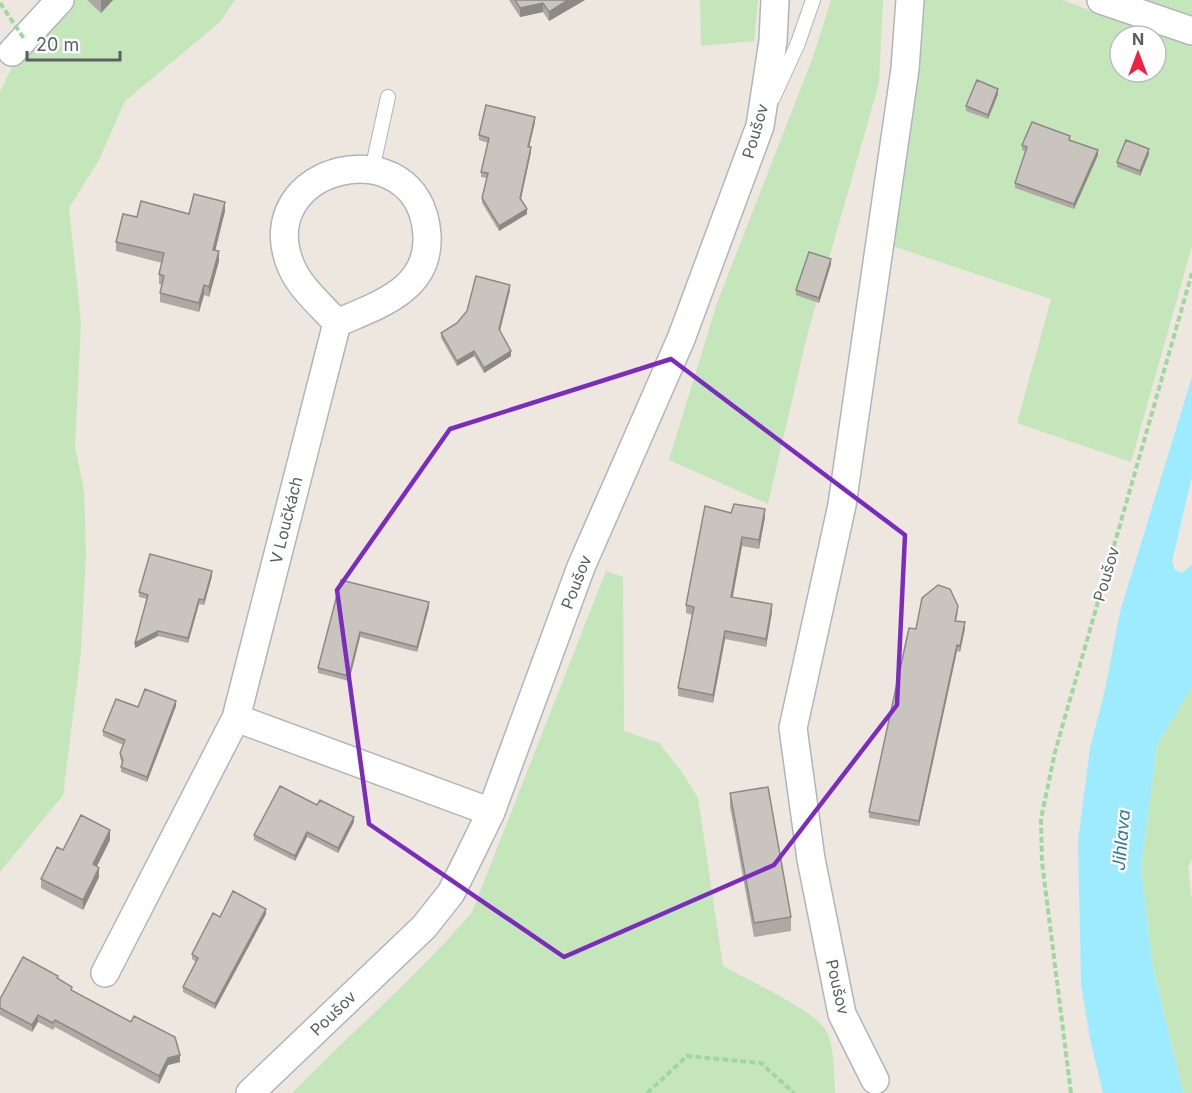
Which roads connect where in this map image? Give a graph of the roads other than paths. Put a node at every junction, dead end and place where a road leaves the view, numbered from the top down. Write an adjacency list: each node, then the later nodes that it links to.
1 (60, 0): 7 (street)
2 (775, 0): 9 (street, Poušov)
3 (813, 0): 9 (lane)
4 (910, 0): 15 (street, Poušov)
5 (1101, 0): 6 (street)
6 (1192, 32)
7 (19, 46)
8 (388, 97): 10 (lane)
9 (759, 126): 13 (street, Poušov)
10 (372, 170): 11 (street); 11 (street)
11 (337, 323): 12 (street, V Loučkách)
12 (236, 718): 13 (street); 14 (street, V Loučkách)
13 (491, 812): 16 (street, Poušov)
14 (105, 973)
15 (875, 1080)
16 (250, 1093)

